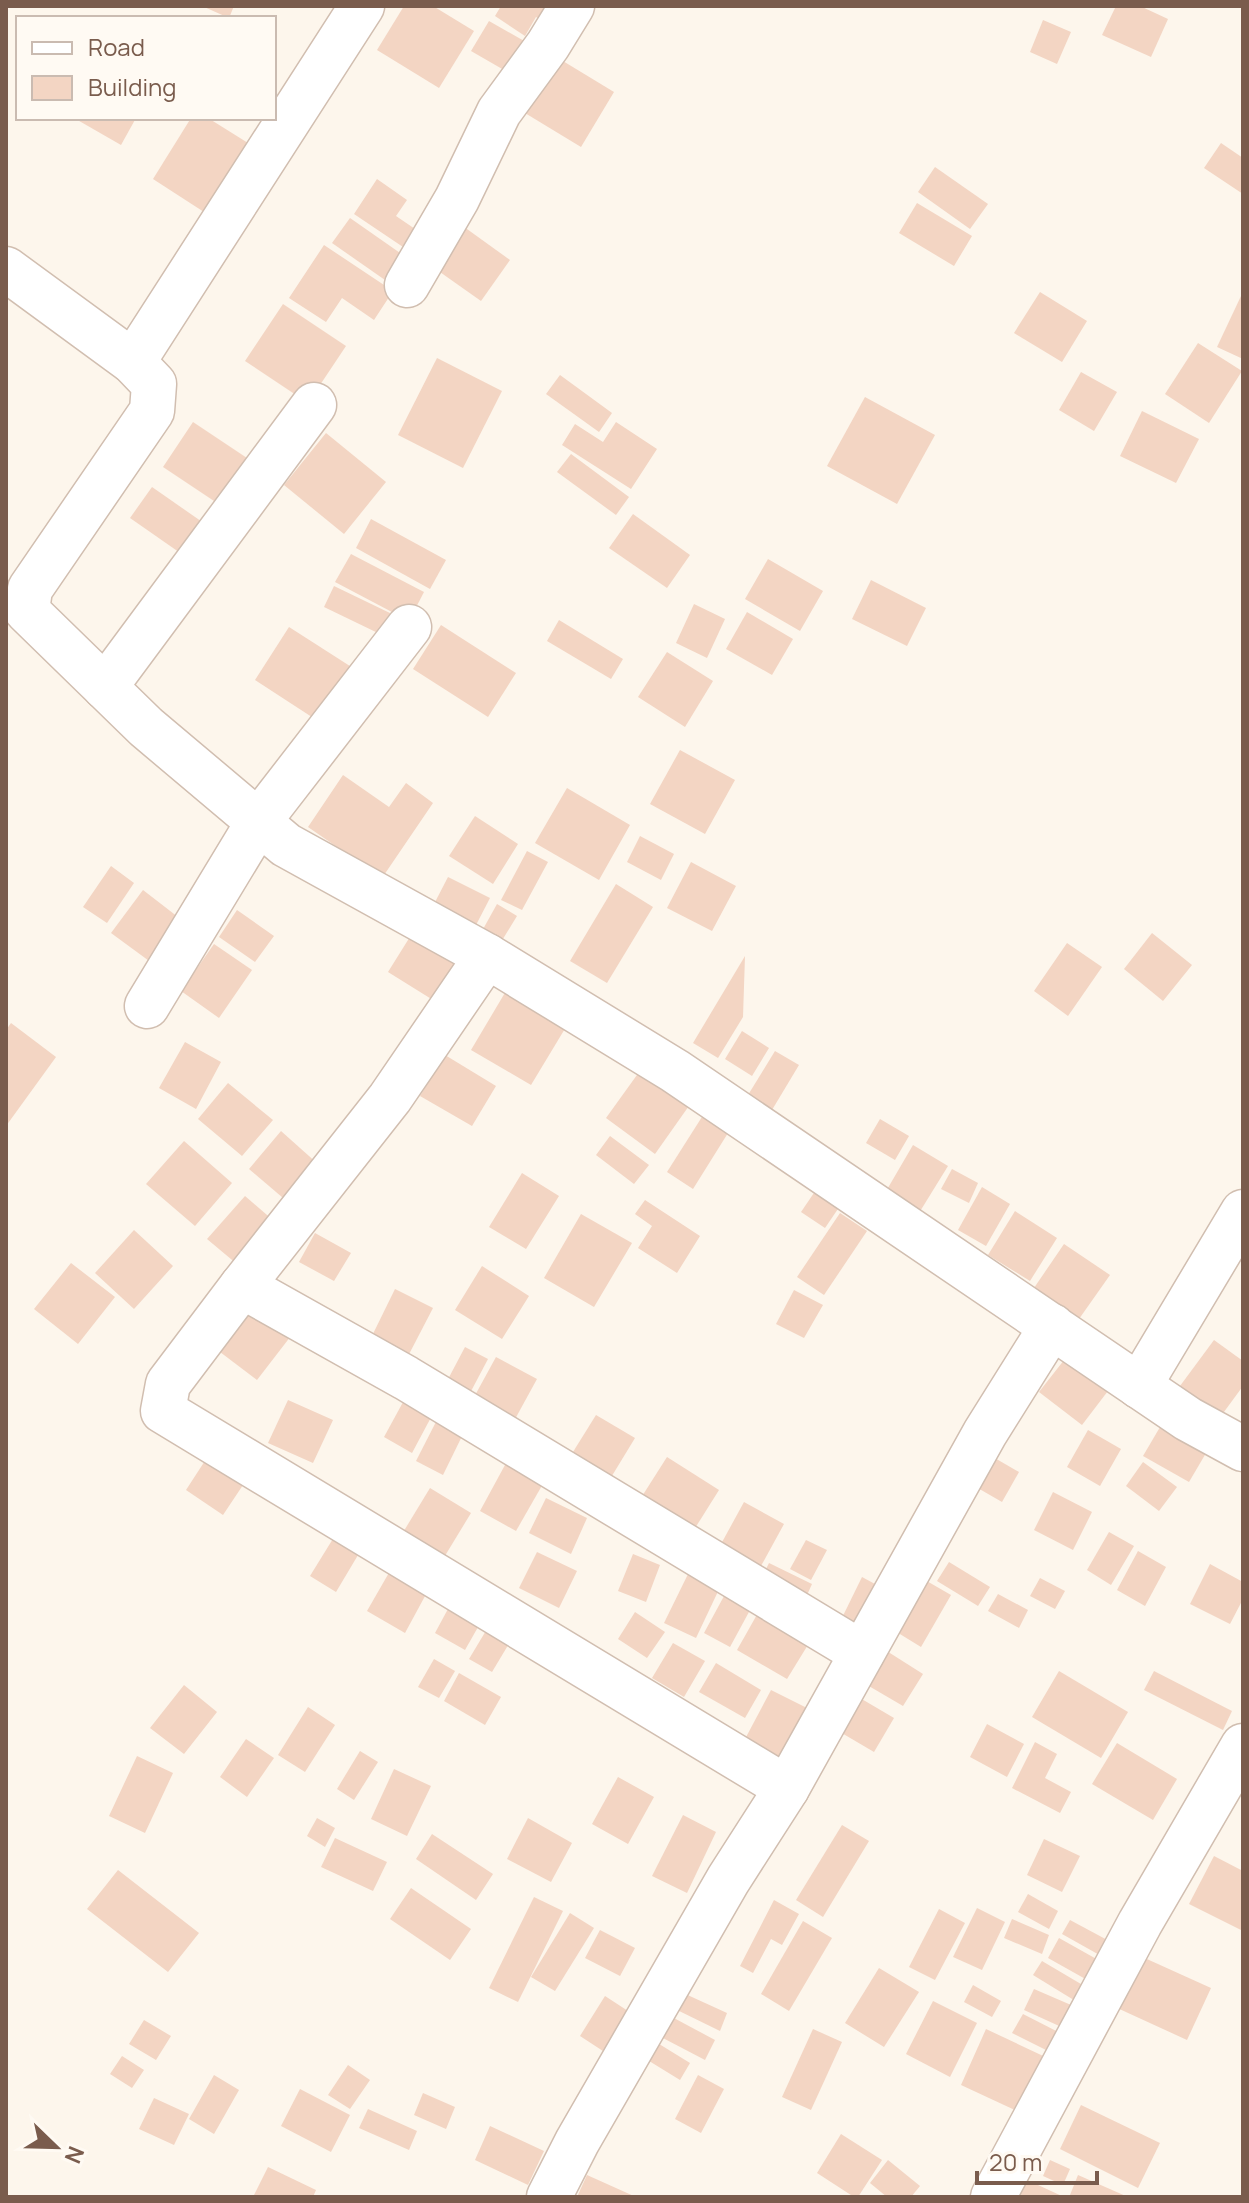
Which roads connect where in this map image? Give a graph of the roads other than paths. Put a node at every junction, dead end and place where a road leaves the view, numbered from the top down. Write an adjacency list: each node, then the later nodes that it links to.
1 (362, 6): 5 (street)
2 (572, 6): 4 (street)
3 (6, 269): 5 (street)
4 (407, 285)
5 (133, 362): 8 (street)
6 (314, 405): 8 (street)
7 (409, 627): 9 (street)
8 (105, 687): 9 (street)
9 (259, 821): 10 (street); 11 (street)
10 (487, 956): 13 (street); 14 (street)
11 (147, 1006)
12 (1243, 1212): 15 (street)
13 (242, 1286): 17 (street); 19 (street)
14 (1052, 1326): 15 (street); 17 (street)
15 (1139, 1386): 16 (street)
16 (1243, 1449)
17 (862, 1653): 19 (street)
18 (1243, 1746): 21 (street)
19 (787, 1788): 20 (street)
20 (549, 2197)
21 (993, 2197)

